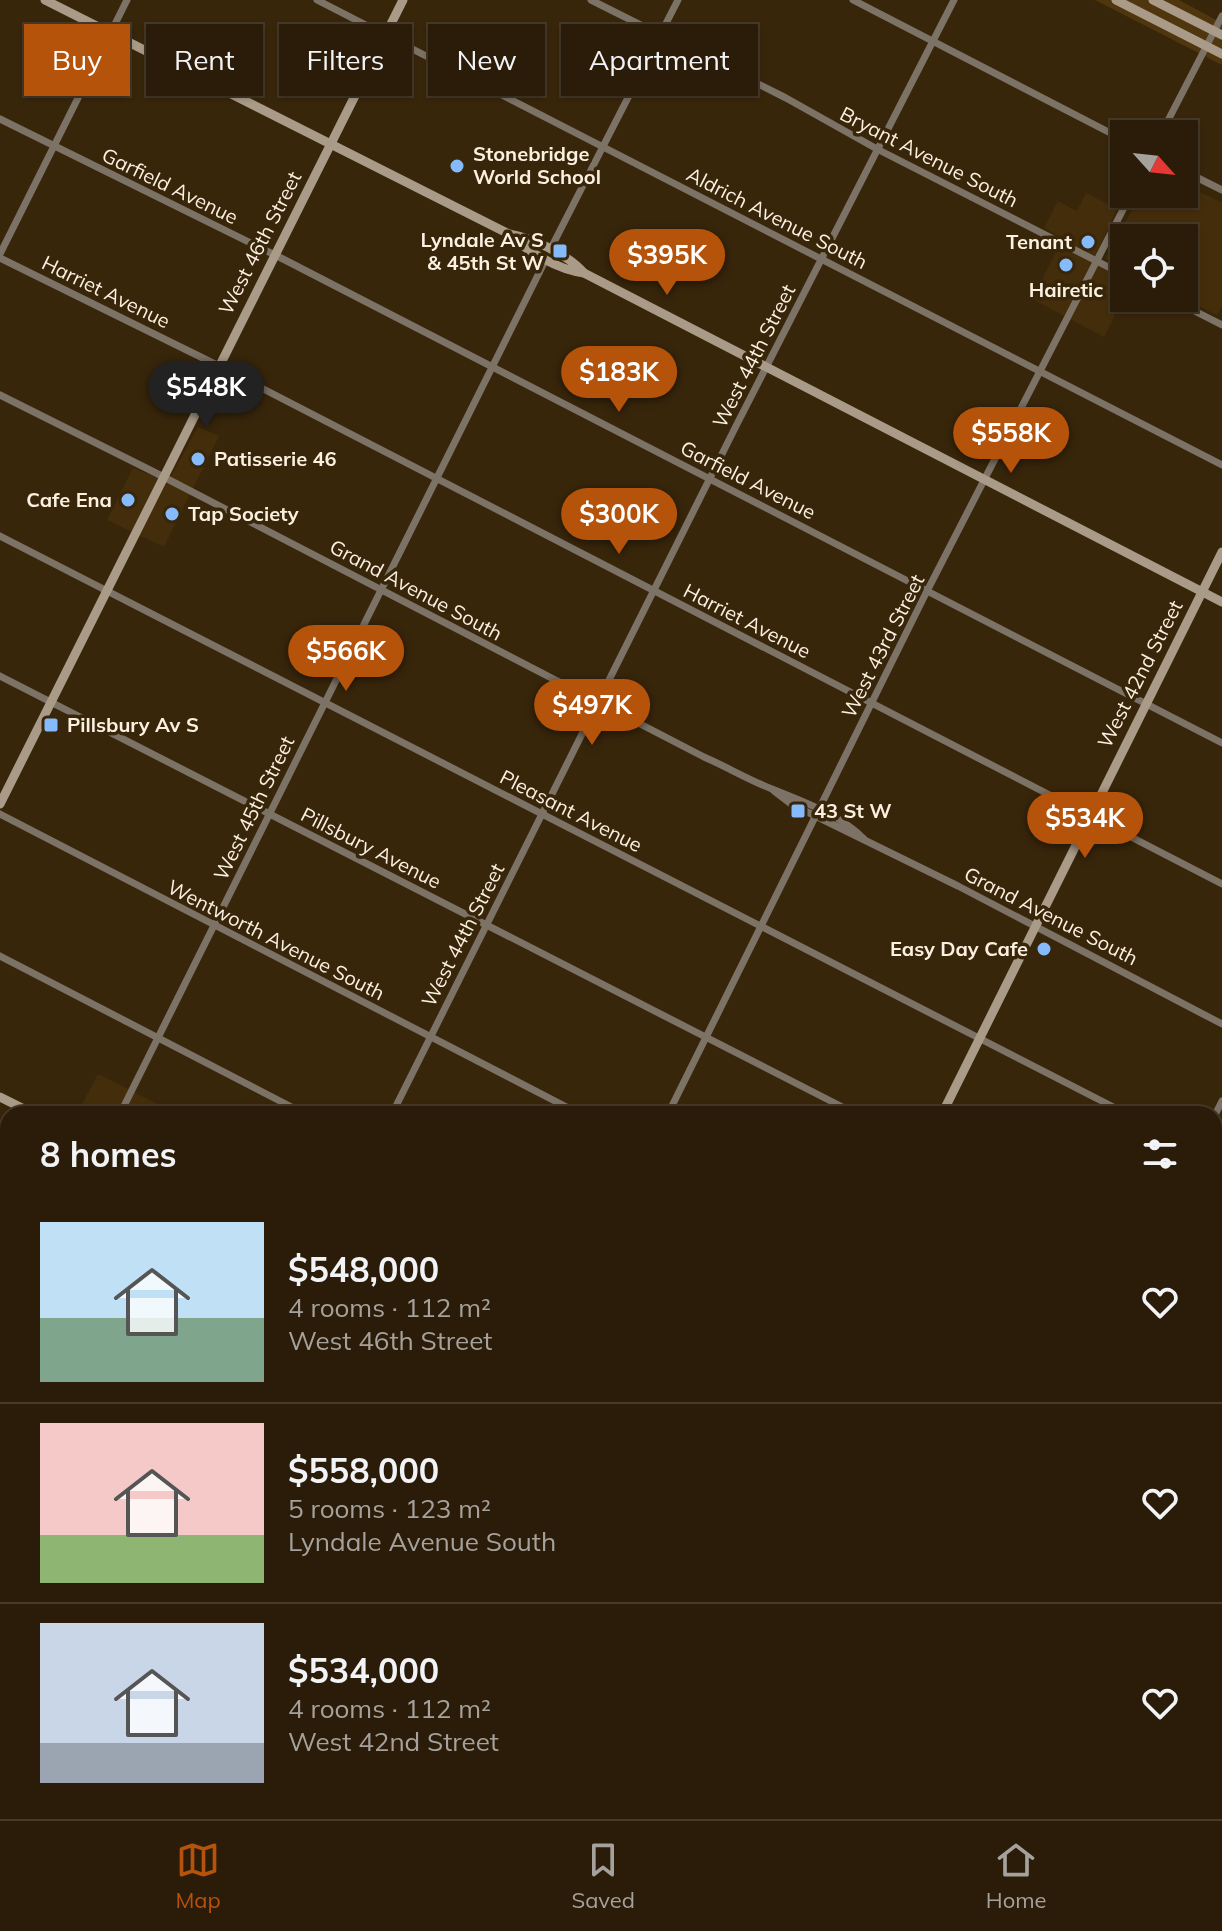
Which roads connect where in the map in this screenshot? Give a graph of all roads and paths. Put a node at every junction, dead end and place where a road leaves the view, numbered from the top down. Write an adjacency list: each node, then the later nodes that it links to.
1 (45, 0): 12 (main road)
2 (127, 0): 13 (street)
3 (317, 0): 14 (street, Aldrich Avenue South)
4 (403, 0): 15 (main road, West 46th Street)
5 (591, 0): 16 (street, Bryant Avenue South)
6 (678, 0): 17 (street, West 45th Street)
7 (853, 0): 19 (street)
8 (954, 0): 19 (street, West 44th Street)
9 (1116, 0): 21 (main road)
10 (1153, 0): 18 (main road)
11 (1222, 16): 18 (street)
12 (92, 24)
13 (115, 24)
14 (365, 24)
15 (390, 24)
16 (638, 24)
17 (665, 24)
18 (1218, 33): 21 (street)
19 (933, 41): 30 (street); 34 (street, West 44th Street)
20 (130, 43): 31 (main road)
21 (1207, 46): 23 (main road); 29 (street)
22 (412, 48): 33 (street, Aldrich Avenue South)
23 (1222, 54)
24 (758, 84): 34 (street, Bryant Avenue South)
25 (79, 96): 32 (street)
26 (354, 96): 31 (main road, West 46th Street)
27 (628, 96): 33 (street, West 45th Street)
28 (0, 119): 32 (street, Garfield Avenue)
29 (1168, 120)
30 (1110, 133)
31 (330, 143): 38 (main road); 39 (main road, West 46th Street)
32 (54, 146): 39 (street, Garfield Avenue); 40 (street)
33 (603, 147): 38 (street, West 45th Street); 41 (street, Aldrich Avenue South)
34 (877, 149): 41 (street, West 44th Street); 42 (street, Bryant Avenue South)
35 (1198, 178): 36 (street)
36 (1222, 190)
37 (1124, 208): 42 (street, West 43rd Street)
38 (548, 254): 47 (street, West 45th Street); 48 (main road)
39 (274, 255): 46 (main road, West 46th Street); 47 (street, Garfield Avenue)
40 (0, 256): 46 (street, Harriet Avenue)
41 (821, 258): 48 (street, West 44th Street); 49 (street, Aldrich Avenue South)
42 (1096, 261): 43 (street, Bryant Avenue South); 49 (street, West 43rd Street)
43 (1110, 268)
44 (1196, 312): 45 (street)
45 (1222, 325)
46 (219, 366): 52 (main road, West 46th Street); 54 (street, Harriet Avenue)
47 (492, 367): 53 (street, Garfield Avenue); 54 (street, West 45th Street)
48 (766, 367): 53 (street, West 44th Street); 55 (main road)
49 (1040, 371): 51 (street, Aldrich Avenue South); 55 (street, West 43rd Street)
50 (0, 395): 52 (street, Grand Avenue South)
51 (1222, 465)
52 (163, 478): 58 (street, Grand Avenue South); 59 (main road, West 46th Street)
53 (710, 478): 60 (street, West 44th Street); 61 (street, Garfield Avenue)
54 (436, 480): 58 (street, West 45th Street); 60 (street, Harriet Avenue)
55 (984, 480): 61 (street, West 43rd Street); 62 (main road)
56 (0, 536): 59 (street, Pleasant Avenue)
57 (1222, 552): 62 (main road, West 42nd Street)
58 (381, 589): 66 (street, West 45th Street); 67 (street, Grand Avenue South)
59 (108, 590): 65 (main road, West 46th Street); 66 (street, Pleasant Avenue)
60 (653, 591): 67 (street, West 44th Street); 68 (street, Harriet Avenue)
61 (927, 592): 68 (street, West 43rd Street); 69 (street, Garfield Avenue)
62 (1201, 592): 63 (main road); 69 (main road, West 42nd Street)
63 (1222, 602)
64 (0, 676): 65 (street, Pillsbury Avenue)
65 (52, 702): 71 (main road, West 46th Street); 74 (street, Pillsbury Avenue)
66 (324, 702): 72 (street, Pleasant Avenue); 74 (street, West 45th Street)
67 (598, 702): 72 (street, West 44th Street); 75 (street, Grand Avenue South)
68 (872, 703): 75 (street, West 43rd Street); 76 (street, Harriet Avenue)
69 (1145, 703): 70 (street, Garfield Avenue); 76 (main road, West 42nd Street)
70 (1222, 743)
71 (0, 804)
72 (542, 813): 78 (street, West 44th Street); 80 (street, Pleasant Avenue)
73 (0, 814): 79 (street, Wentworth Avenue South)
74 (269, 814): 78 (street, Pillsbury Avenue); 79 (street, West 45th Street)
75 (817, 814): 80 (street, West 43rd Street); 81 (street, Grand Avenue South)
76 (1090, 815): 77 (street, Harriet Avenue); 81 (main road, West 42nd Street)
77 (1222, 884)
78 (486, 925): 84 (street, West 44th Street); 87 (street, Pillsbury Avenue)
79 (213, 926): 84 (street, Wentworth Avenue South); 86 (street, West 45th Street)
80 (761, 926): 85 (street, Pleasant Avenue); 87 (street, West 43rd Street)
81 (1035, 926): 83 (street, Grand Avenue South); 85 (main road, West 42nd Street)
82 (0, 956): 86 (street)
83 (1222, 1024)
84 (430, 1037): 92 (street, West 44th Street); 93 (street, Wentworth Avenue South)
85 (979, 1037): 96 (main road, West 42nd Street); 97 (street, Pleasant Avenue)
86 (157, 1038): 90 (street, West 45th Street); 91 (street)
87 (706, 1038): 94 (street, West 43rd Street); 95 (street, Pillsbury Avenue)
88 (0, 1097): 89 (main road)
89 (18, 1106)
90 (124, 1106)
91 (289, 1106)
92 (396, 1106)
93 (564, 1106)
94 (672, 1106)
95 (840, 1106)
96 (946, 1106)
97 (1112, 1106)

